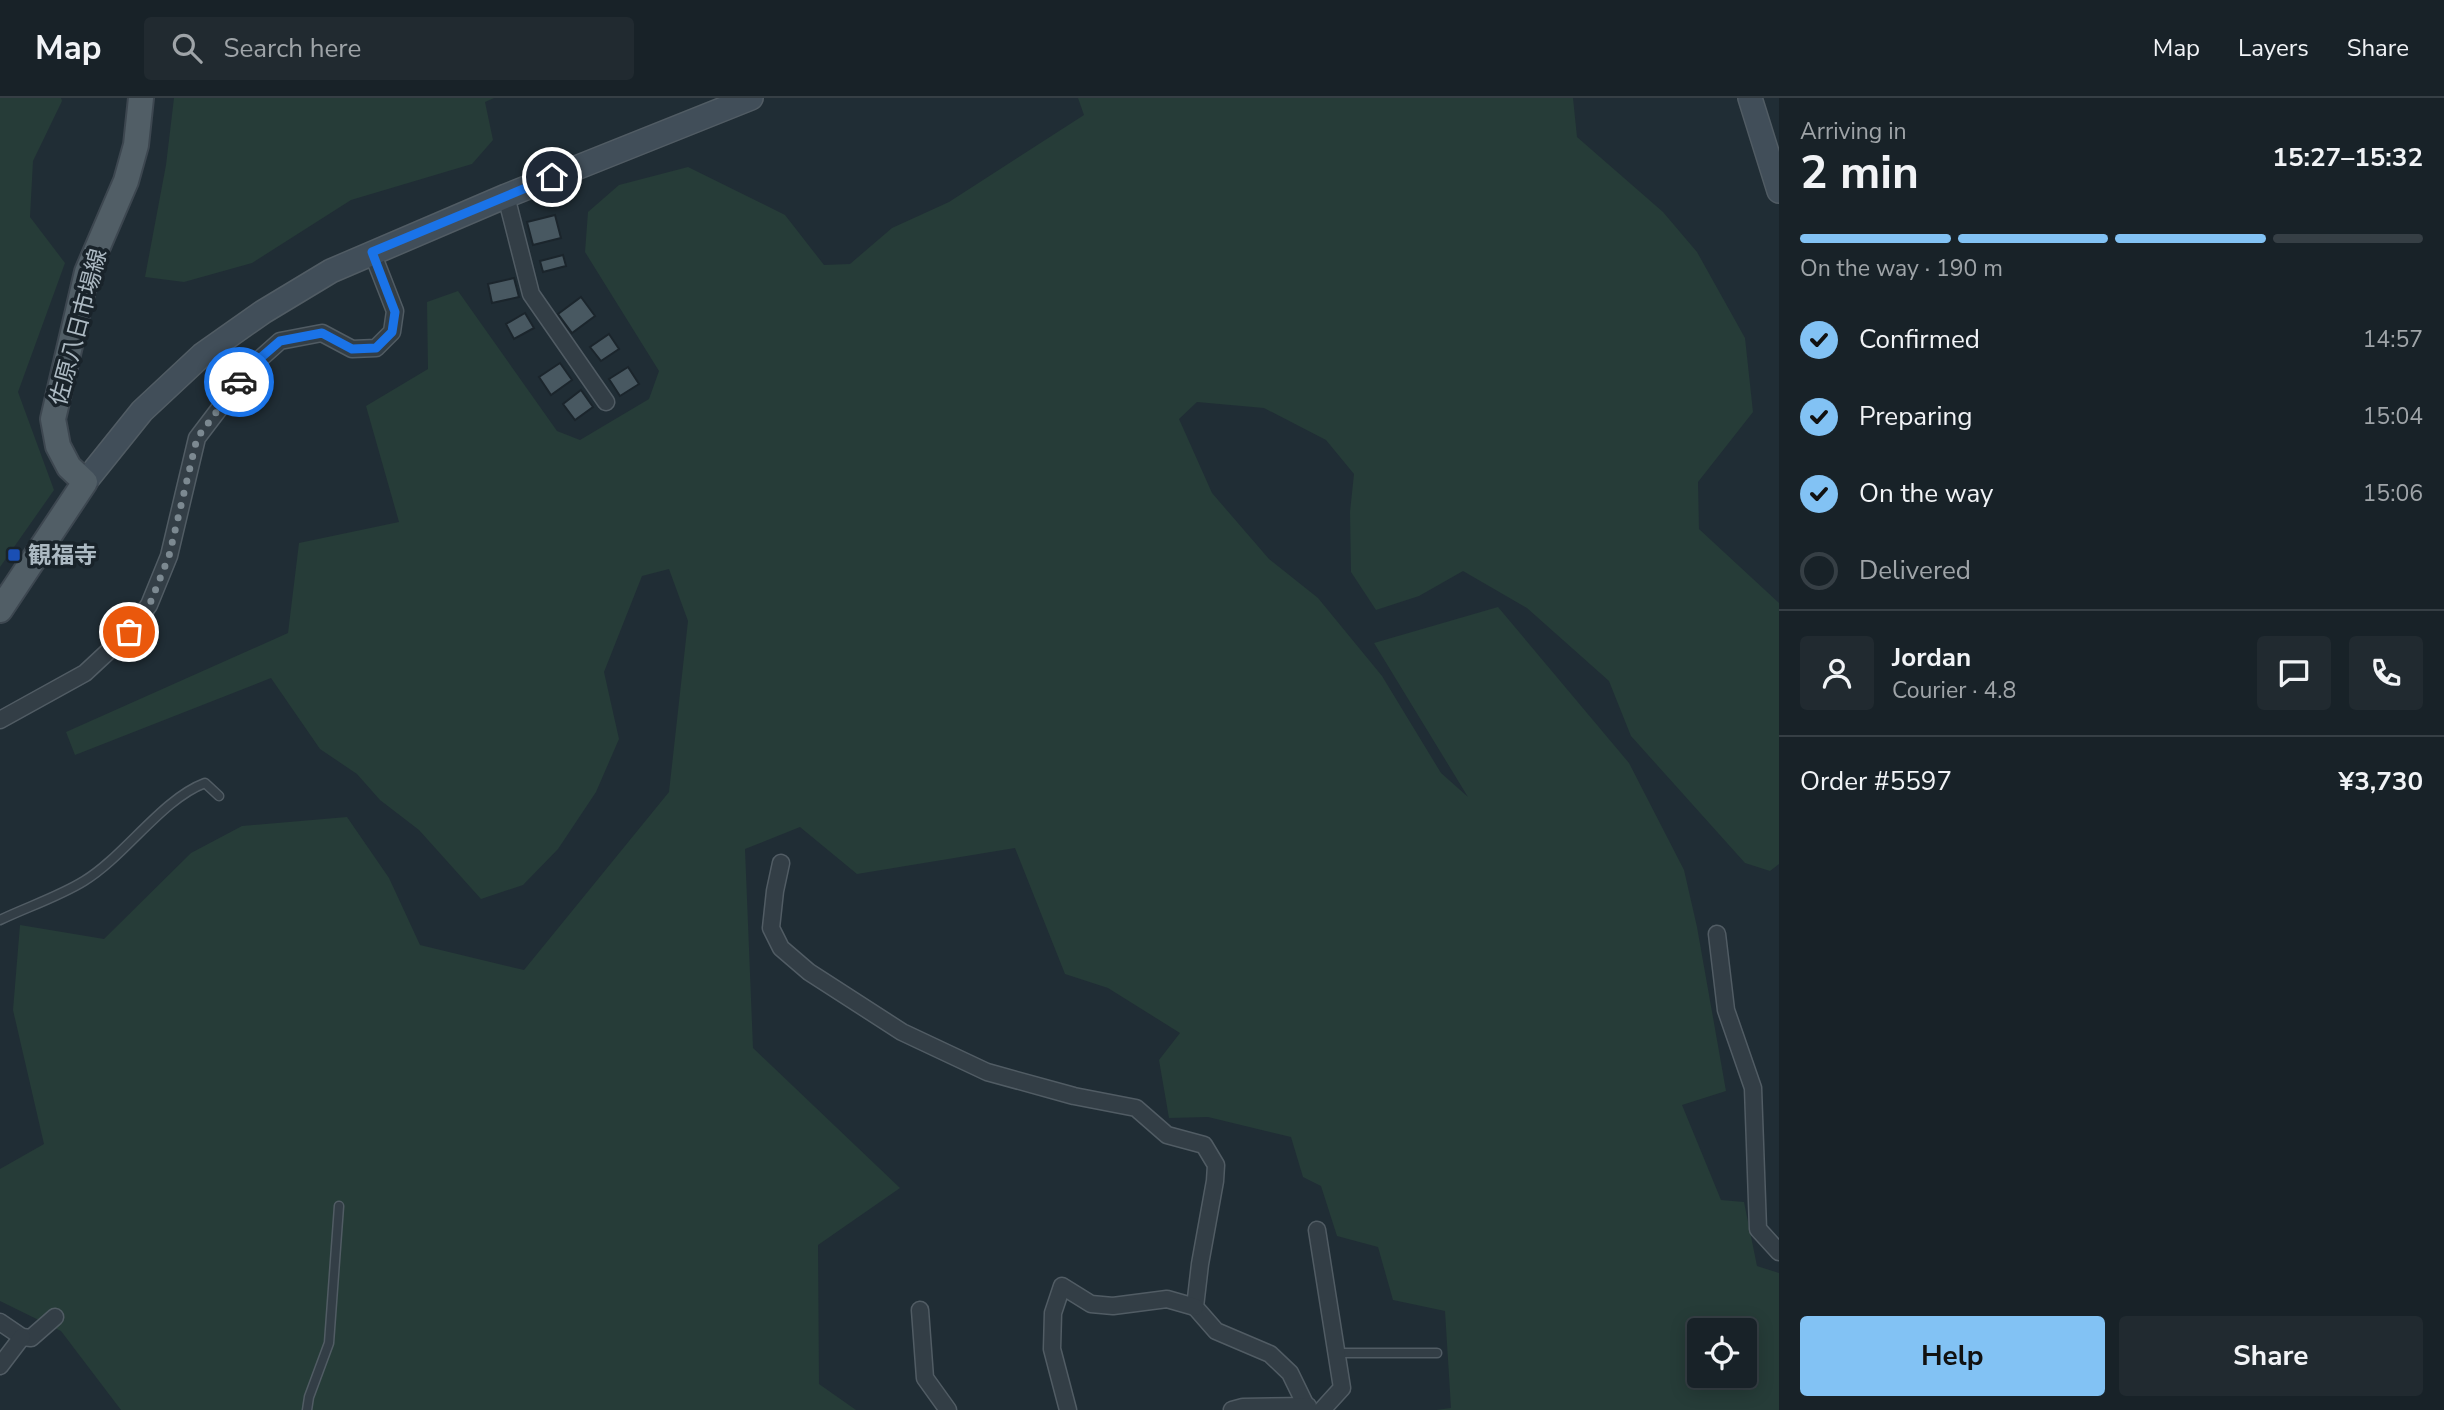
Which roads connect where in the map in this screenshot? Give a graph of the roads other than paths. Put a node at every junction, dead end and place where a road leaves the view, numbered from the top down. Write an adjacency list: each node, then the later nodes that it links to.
1 (141, 98): 8 (main road, 佐原八日市場線)
2 (751, 98): 5 (street)
3 (1750, 98): 4 (street)
4 (1779, 191)
5 (506, 196): 6 (street); 7 (street)
6 (372, 252): 8 (street); 10 (street)
7 (606, 402)
8 (85, 482): 9 (main road)
9 (0, 610)
10 (0, 720)
11 (219, 796): 13 (lane)
12 (781, 863): 18 (street)
13 (0, 920)
14 (1717, 934): 17 (street)
15 (339, 1206): 27 (lane)
16 (1317, 1230): 23 (street)
17 (1779, 1252)
18 (1195, 1307): 26 (street); 29 (street)
19 (920, 1310): 28 (street)
20 (55, 1317): 22 (street)
21 (0, 1322): 22 (street)
22 (22, 1337): 25 (street)
23 (1336, 1353): 24 (lane); 26 (street)
24 (1437, 1353)
25 (0, 1366)
26 (1313, 1409): 30 (street)
27 (307, 1410)
28 (948, 1410)
29 (1068, 1410)
30 (1232, 1410)

